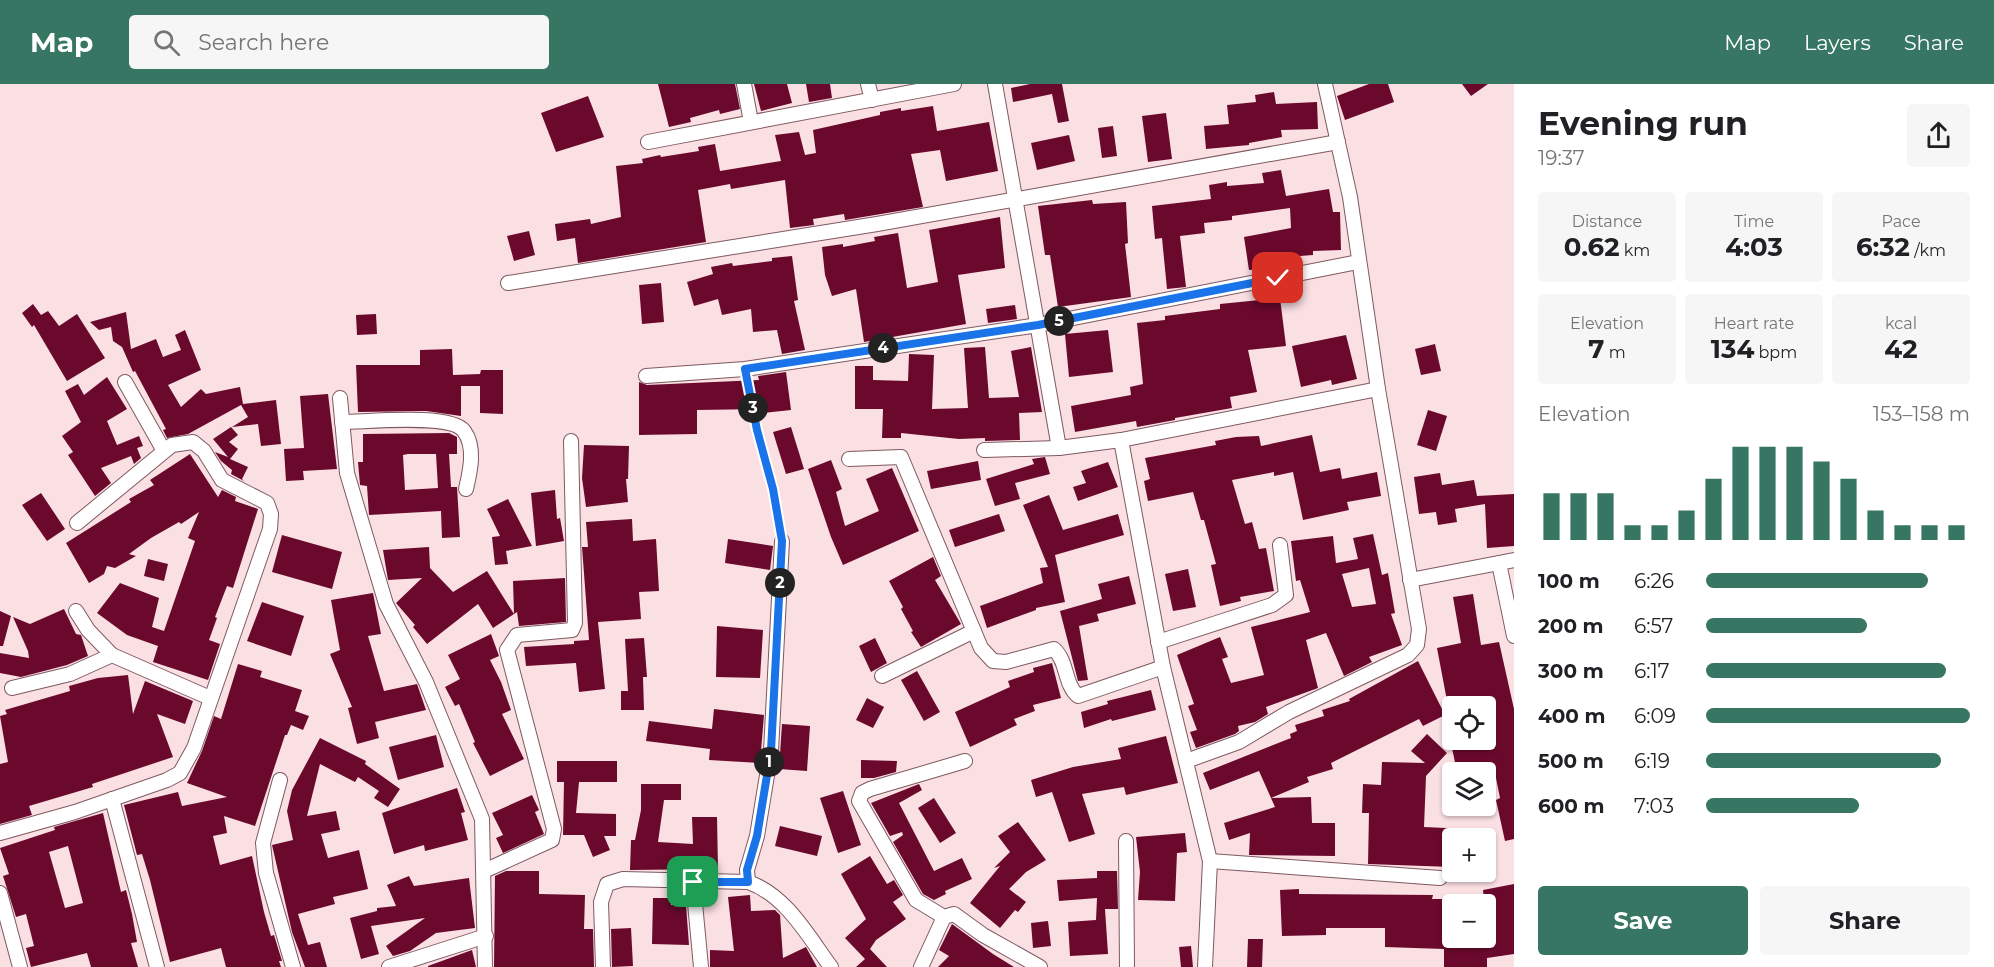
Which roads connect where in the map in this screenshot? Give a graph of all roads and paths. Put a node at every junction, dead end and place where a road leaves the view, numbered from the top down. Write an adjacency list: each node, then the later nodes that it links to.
1 (744, 84): 7 (street)
2 (868, 84): 6 (street)
3 (954, 84): 6 (street)
4 (995, 84): 10 (street)
5 (1325, 84): 9 (street)
6 (872, 100): 7 (street)
7 (752, 122): 8 (street)
8 (648, 142)
9 (1338, 142): 10 (street); 11 (street)
10 (1016, 198): 12 (street); 13 (street)
11 (1358, 262): 13 (street); 17 (street)
12 (508, 283)
13 (1038, 325): 14 (street); 22 (street)
14 (745, 369): 15 (street); 28 (path)
15 (646, 376)
16 (125, 382): 24 (street)
17 (1378, 389): 20 (street); 32 (street)
18 (340, 398): 19 (street)
19 (342, 422): 26 (street); 49 (street)
20 (1121, 440): 22 (street); 36 (street)
21 (571, 441): 49 (street)
22 (1059, 448): 23 (street)
23 (984, 450)
24 (164, 451): 27 (street); 41 (street)
25 (849, 459): 34 (street)
26 (466, 489)
27 (77, 523)
28 (782, 541): 52 (street)
29 (1280, 545): 36 (street)
30 (1514, 560): 31 (street)
31 (1498, 563): 32 (street); 35 (street)
32 (1410, 580): 42 (street)
33 (75, 611): 37 (street)
34 (974, 631): 38 (street); 39 (street)
35 (1514, 636)
36 (1158, 642): 38 (street)
37 (112, 655): 40 (street); 41 (street)
38 (1163, 667): 42 (street)
39 (882, 676)
40 (12, 688)
41 (210, 698): 45 (street)
42 (1186, 760): 48 (street)
43 (965, 761): 54 (street)
44 (280, 780): 58 (street)
45 (112, 799): 46 (street); 57 (street)
46 (0, 833)
47 (1126, 841): 66 (street)
48 (1210, 861): 50 (street); 67 (street)
49 (484, 870): 55 (street)
50 (1440, 878)
51 (693, 882): 52 (street); 61 (street); 62 (street)
52 (748, 882): 63 (street)
53 (0, 893): 56 (street)
54 (944, 917): 64 (street); 65 (street)
55 (486, 936): 59 (street); 60 (street)
56 (20, 967)
57 (157, 967)
58 (293, 967)
59 (389, 967)
60 (485, 967)
61 (603, 967)
62 (701, 967)
63 (831, 967)
64 (921, 967)
65 (1040, 967)
66 (1127, 967)
67 (1205, 967)

